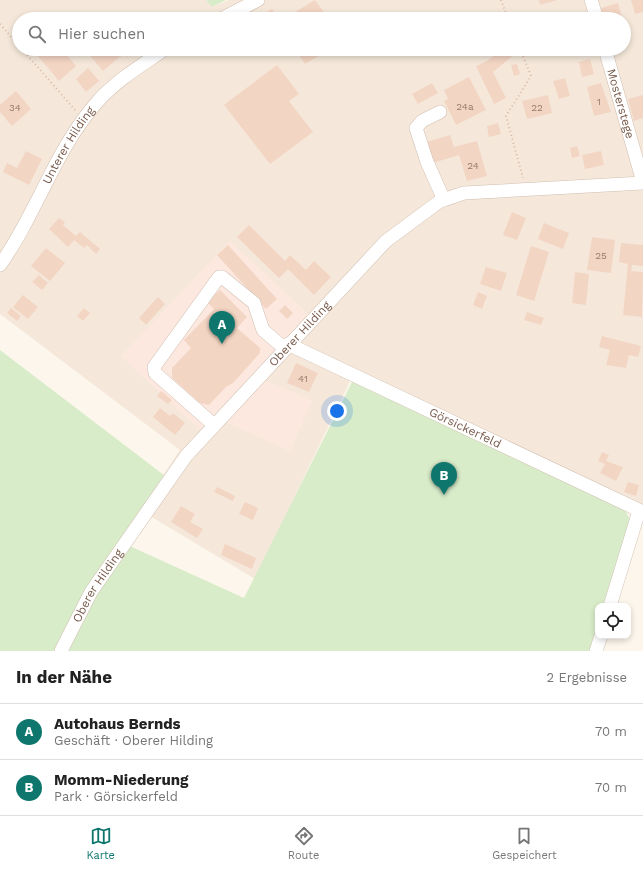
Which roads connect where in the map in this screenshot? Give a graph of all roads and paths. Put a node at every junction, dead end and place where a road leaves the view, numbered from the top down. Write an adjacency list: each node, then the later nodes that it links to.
1 (258, 0): 4 (street)
2 (501, 0): 5 (path)
3 (591, 0): 6 (street)
4 (235, 12)
5 (505, 12)
6 (595, 12)
7 (0, 24): 8 (path)
8 (12, 38)
9 (28, 56): 14 (path)
10 (155, 56): 14 (street, Unterer Hilding)
11 (523, 56): 16 (path)
12 (607, 56): 15 (street, Mosterstege)
13 (440, 112): 17 (street)
14 (83, 120): 18 (street, Unterer Hilding)
15 (643, 182): 16 (street, Oberer Hilding)
16 (526, 189): 17 (street, Oberer Hilding)
17 (444, 200): 19 (street, Oberer Hilding)
18 (0, 265)
19 (286, 346): 20 (street, Oberer Hilding); 20 (street, Görsickerfeld); 21 (street, Görsickerfeld)
20 (214, 425): 24 (street, Oberer Hilding)
21 (641, 511): 22 (street)
22 (611, 603)
23 (600, 639): 25 (street)
24 (61, 651)
25 (596, 651)

